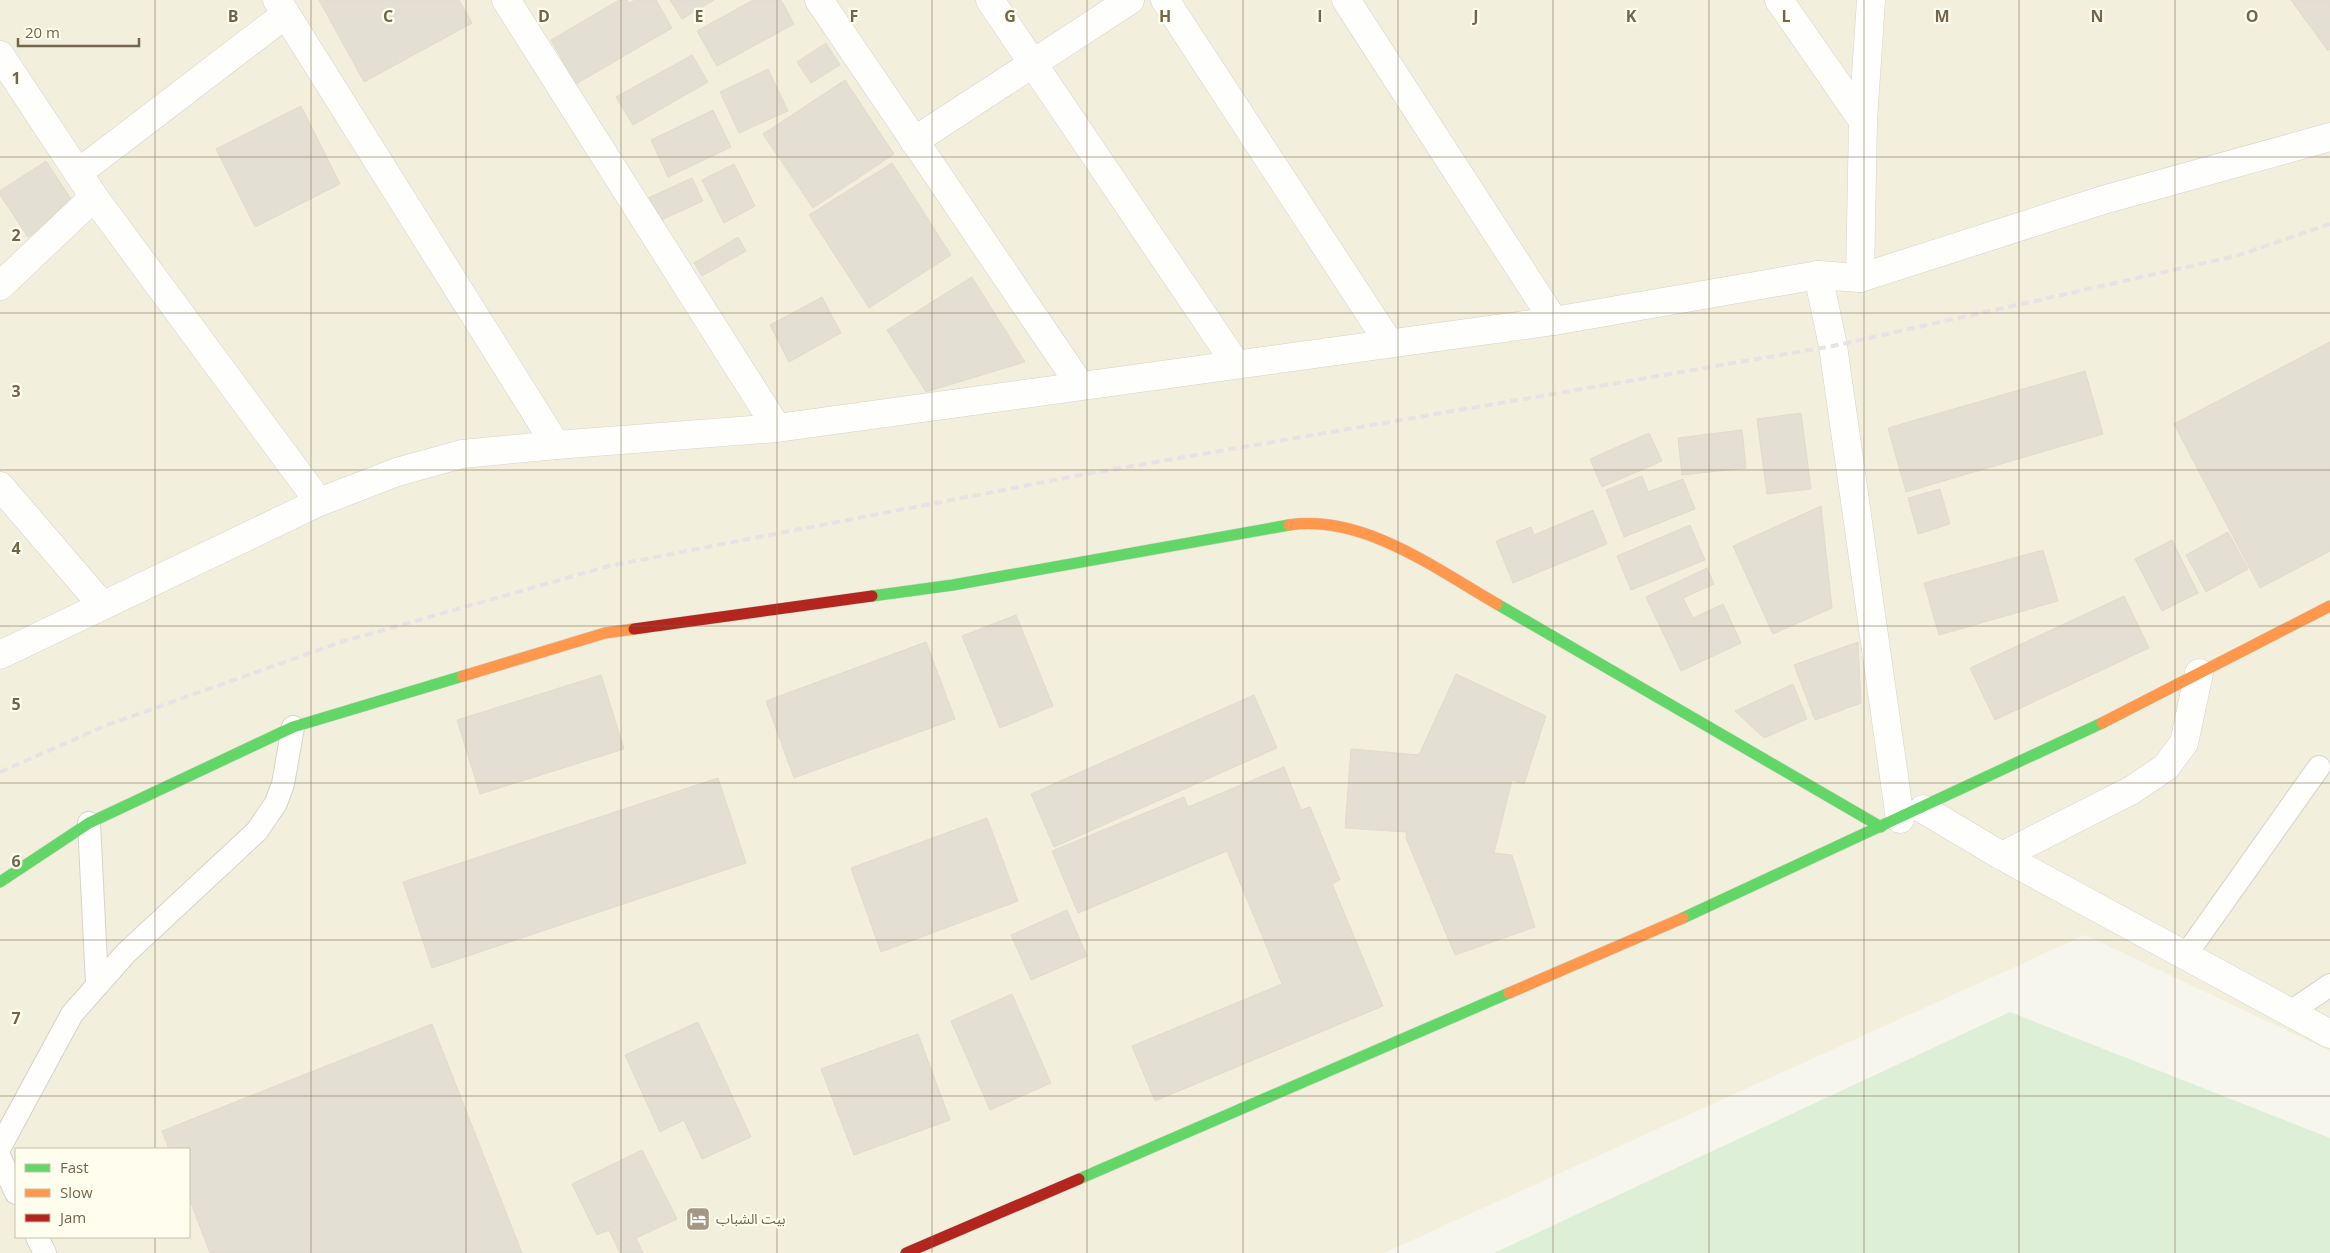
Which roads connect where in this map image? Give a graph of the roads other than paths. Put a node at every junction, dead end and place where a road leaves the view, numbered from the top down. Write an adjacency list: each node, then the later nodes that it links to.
1 (506, 0): 24 (street)
2 (819, 0): 14 (street)
3 (990, 0): 11 (street)
4 (1130, 0): 11 (street)
5 (1165, 0): 21 (street)
6 (1346, 0): 20 (street)
7 (1779, 0): 12 (street)
8 (1871, 0): 12 (street)
9 (281, 7): 15 (street); 25 (street)
10 (0, 56): 15 (street)
11 (1032, 63): 14 (street); 22 (street)
12 (1863, 120): 18 (street)
13 (2330, 137): 18 (street)
14 (914, 140): 23 (street)
15 (78, 173): 16 (street)
16 (94, 197): 19 (street); 27 (street)
17 (1818, 275): 18 (street); 20 (street); 34 (street)
18 (1860, 278)
19 (0, 286)
20 (1554, 321): 21 (street)
21 (1389, 343): 22 (street)
22 (1236, 364): 23 (street)
23 (1080, 385): 24 (street)
24 (777, 428): 25 (street)
25 (556, 444): 27 (street)
26 (0, 486): 28 (street)
27 (319, 502): 28 (street)
28 (102, 605): 30 (street)
29 (2330, 606): 31 (street)
30 (0, 655)
31 (2200, 673): 34 (street); 36 (street)
32 (293, 727): 34 (street); 35 (street); 39 (lane)
33 (2318, 767): 38 (lane)
34 (1901, 818): 36 (street); 48 (street)
35 (89, 823): 37 (street); 39 (lane)
36 (2002, 856): 38 (street)
37 (0, 882)
38 (2185, 956): 41 (street)
39 (97, 983): 43 (lane)
40 (2330, 985): 41 (lane)
41 (2289, 1013): 42 (street)
42 (2330, 1034)
43 (0, 1147)
44 (0, 1158): 45 (lane)
45 (15, 1191)
46 (37, 1238): 47 (lane)
47 (44, 1253)
48 (906, 1253)

